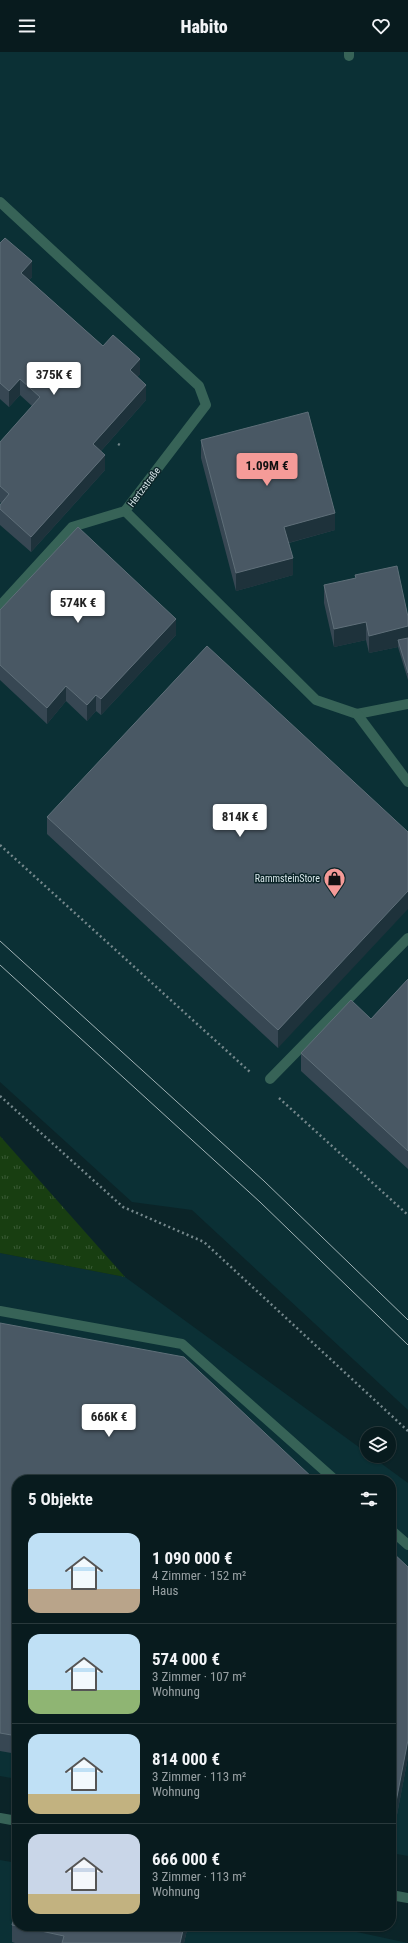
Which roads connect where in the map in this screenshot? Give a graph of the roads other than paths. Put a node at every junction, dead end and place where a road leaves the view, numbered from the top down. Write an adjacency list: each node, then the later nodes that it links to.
1 (0, 202): 2 (street, Hertzstraße)
2 (126, 511): 3 (street); 5 (street, Hertzstraße)
3 (0, 606)
4 (408, 704): 5 (street, Hertzstraße)
5 (357, 714): 6 (street)
6 (408, 782)
7 (408, 938): 8 (street)
8 (270, 1079)
9 (0, 1312): 10 (street)
10 (329, 1475)
11 (396, 1534): 12 (street)
12 (408, 1545)
13 (0, 1818): 14 (street)
14 (12, 1820)
15 (396, 1896): 16 (street)
16 (408, 1898)

